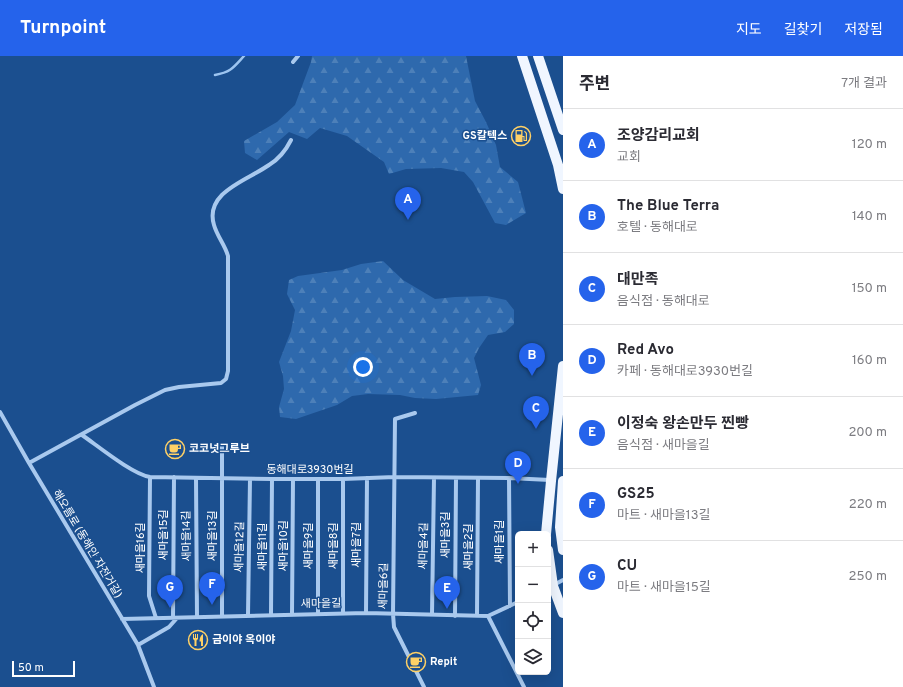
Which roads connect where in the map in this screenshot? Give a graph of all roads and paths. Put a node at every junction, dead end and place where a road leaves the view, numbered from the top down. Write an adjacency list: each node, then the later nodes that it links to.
1 (298, 56): 4 (street)
2 (522, 56): 7 (main road)
3 (538, 56): 5 (main road)
4 (294, 62)
5 (563, 128)
6 (291, 140): 12 (street)
7 (560, 165): 8 (main road)
8 (562, 182)
9 (563, 366): 30 (main road)
10 (0, 412): 14 (street, 해오름로 (동해안 자전거길))
11 (415, 413): 17 (street, 새마을6길)
12 (82, 435): 14 (street); 15 (street, 동해대로3930번길)
13 (222, 446): 24 (street, 새마을13길)
14 (29, 463): 56 (street, 해오름로 (동해안 자전거길))
15 (150, 477): 16 (street, 동해대로3930번길); 54 (street, 새마을16길)
16 (174, 477): 18 (street, 동해대로3930번길); 55 (street, 새마을15길)
17 (395, 477): 19 (street, 동해대로3930번길); 20 (street, 동해대로3930번길); 45 (street, 새마을6길)
18 (196, 478): 24 (street, 동해대로3930번길); 53 (street, 새마을14길)
19 (367, 478): 27 (street, 동해대로3930번길); 41 (street, 새마을7길)
20 (434, 478): 21 (street, 동해대로3930번길); 46 (street, 새마을4길)
21 (456, 478): 22 (street, 동해대로3930번길); 51 (street, 새마을3길)
22 (478, 478): 23 (street, 동해대로3930번길); 49 (street, 새마을2길)
23 (509, 478): 30 (street, 동해대로3930번길); 39 (street, 새마을1길)
24 (222, 479): 25 (street, 동해대로3930번길); 50 (street, 새마을13길)
25 (250, 479): 28 (street, 동해대로3930번길); 47 (street, 새마을12길)
26 (293, 479): 28 (street, 동해대로3930번길); 29 (street, 동해대로3930번길); 43 (street, 새마을10길)
27 (343, 479): 29 (street, 동해대로3930번길); 40 (street, 새마을8길)
28 (272, 480): 48 (street, 새마을11길)
29 (318, 480): 44 (street, 새마을9길)
30 (551, 480): 33 (main road)
31 (563, 481): 32 (main road)
32 (562, 515): 34 (main road)
33 (546, 531)
34 (563, 550)
35 (563, 580): 36 (street)
36 (551, 586)
37 (551, 589): 42 (main road)
38 (516, 603): 39 (street, 새마을길)
39 (510, 606): 52 (street, 새마을길)
40 (343, 613): 41 (street, 새마을길); 44 (street, 새마을길)
41 (366, 613): 45 (street, 새마을길)
42 (563, 613)
43 (292, 614): 44 (street, 새마을길); 48 (street, 새마을길)
44 (318, 614)
45 (393, 614): 46 (street, 새마을길); 59 (street, 새마을6길)
46 (432, 614): 51 (street, 새마을길)
47 (248, 615): 48 (street, 새마을길); 50 (street, 새마을길)
48 (271, 615)
49 (477, 615): 51 (street, 새마을길); 52 (street, 새마을길)
50 (222, 616): 53 (street, 새마을길)
51 (455, 616)
52 (488, 616): 60 (street)
53 (197, 617): 55 (street, 새마을길)
54 (156, 618): 55 (street, 새마을길); 56 (street, 새마을길)
55 (175, 618): 57 (street)
56 (122, 620): 57 (street, 해오름로 (동해안 자전거길))
57 (138, 645): 58 (street, 해오름로 (동해안 자전거길))
58 (154, 687)
59 (424, 687)
60 (524, 687)

